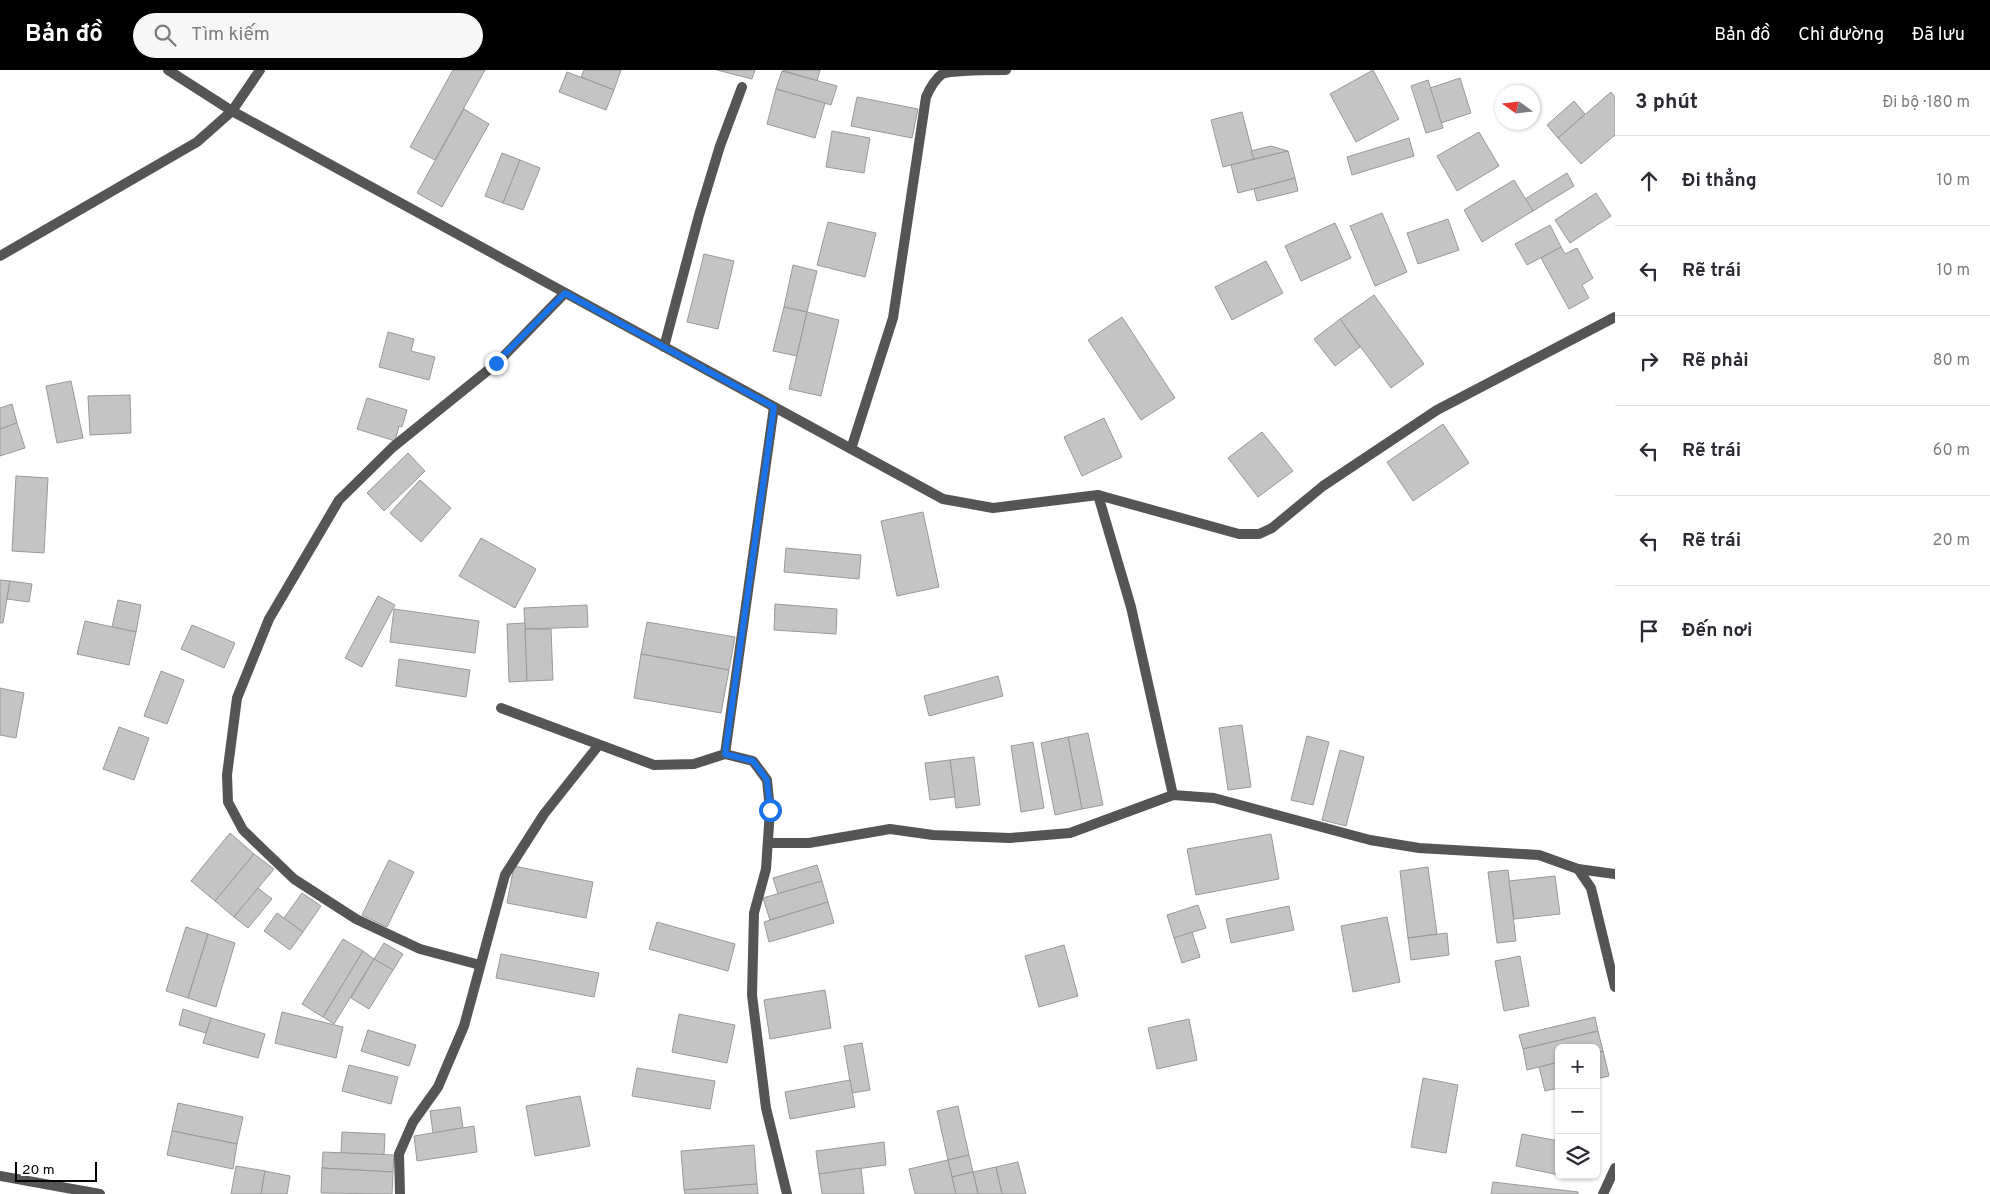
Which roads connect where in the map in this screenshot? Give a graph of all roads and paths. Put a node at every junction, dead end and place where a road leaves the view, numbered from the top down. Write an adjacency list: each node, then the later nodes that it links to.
1 (168, 70): 5 (street)
2 (260, 70): 5 (street)
3 (1006, 70): 11 (street)
4 (742, 87): 9 (street)
5 (232, 111): 6 (street); 7 (street)
6 (0, 256)
7 (565, 293): 9 (street); 20 (street)
8 (1615, 317): 12 (street)
9 (664, 347): 10 (street)
10 (774, 407): 11 (street); 15 (street)
11 (851, 449): 12 (street)
12 (1098, 495): 16 (street)
13 (501, 708): 14 (street)
14 (598, 746): 15 (street); 20 (street)
15 (725, 754): 17 (street)
16 (1173, 796): 17 (street); 18 (street)
17 (768, 843): 26 (street)
18 (1578, 869): 19 (street); 21 (street)
19 (1615, 874)
20 (480, 965): 25 (street)
21 (1615, 987)
22 (1615, 1168): 27 (street)
23 (0, 1176): 24 (street)
24 (100, 1194)
25 (400, 1194)
26 (787, 1194)
27 (1603, 1194)

